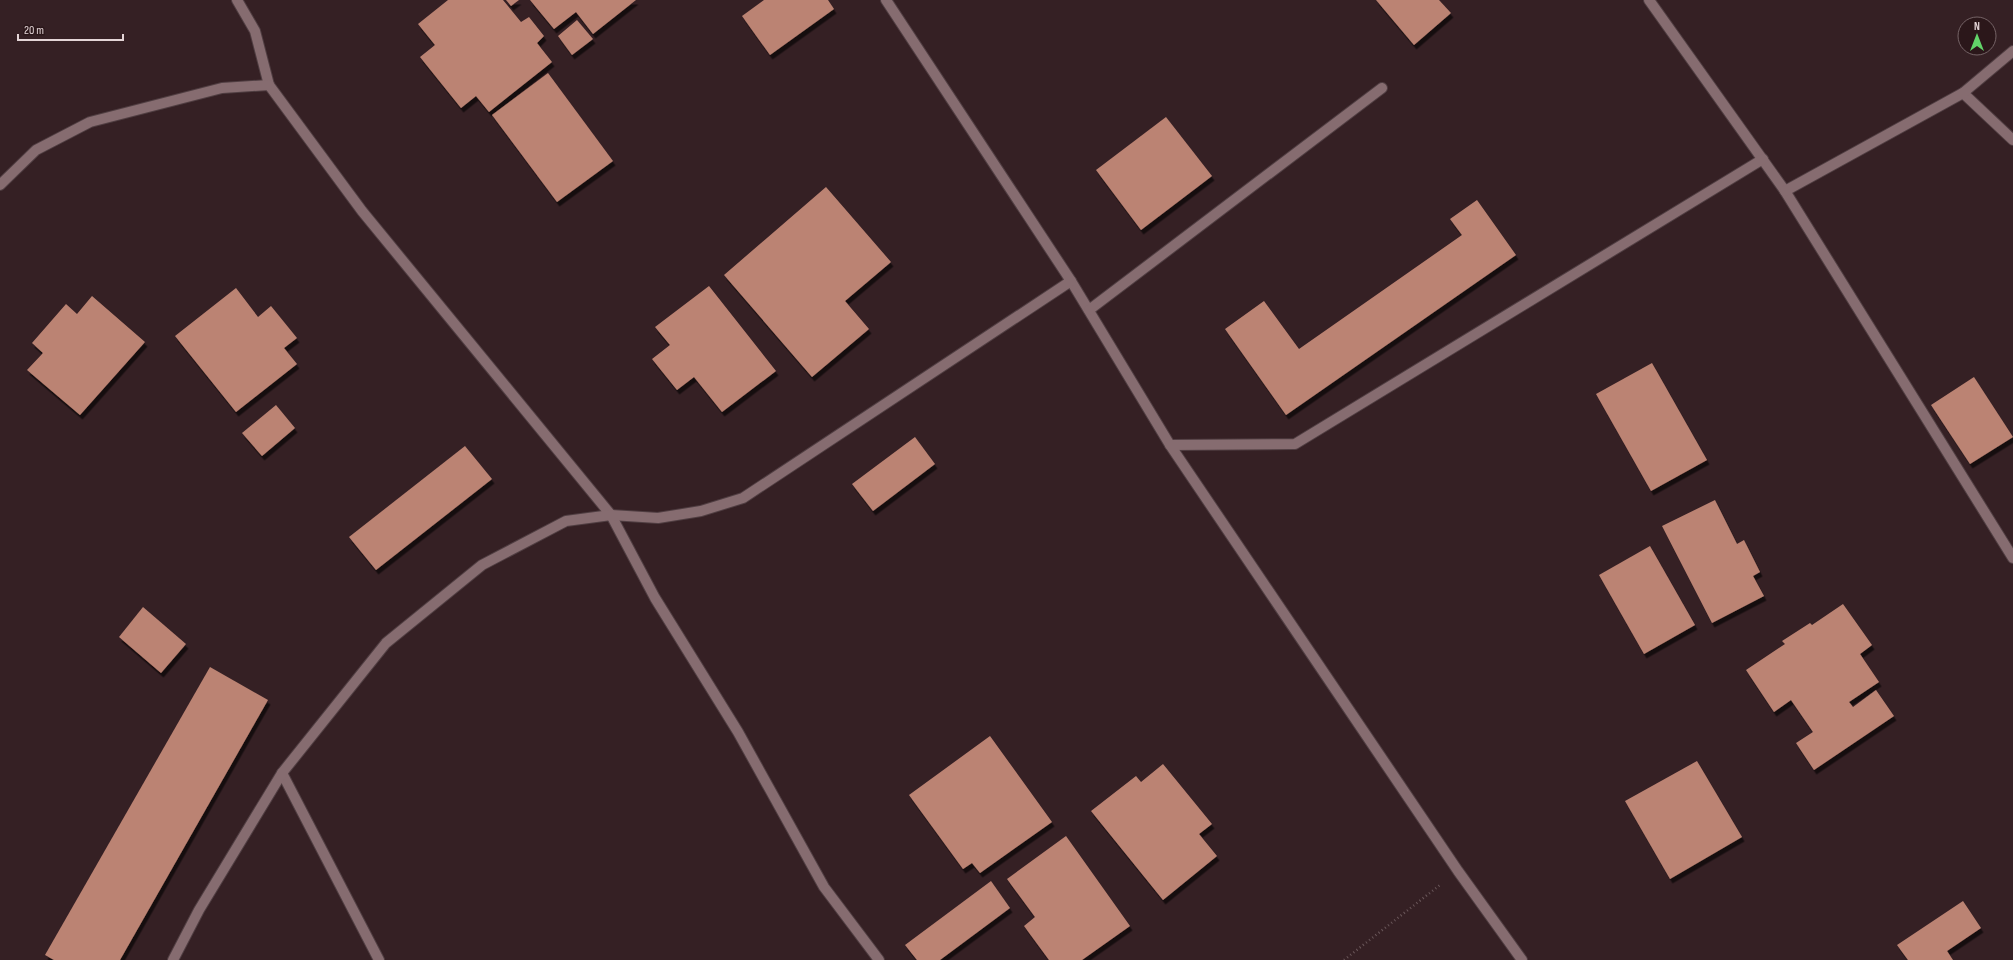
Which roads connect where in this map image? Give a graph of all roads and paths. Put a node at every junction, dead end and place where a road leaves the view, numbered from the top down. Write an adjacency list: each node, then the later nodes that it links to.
1 (237, 0): 5 (street)
2 (886, 0): 12 (street)
3 (1649, 0): 9 (street)
4 (2013, 51): 7 (street)
5 (269, 85): 10 (street); 15 (street)
6 (1382, 88): 13 (street)
7 (1964, 93): 8 (street); 11 (street)
8 (2013, 140)
9 (1763, 160): 11 (street); 14 (street)
10 (0, 185)
11 (1785, 191): 16 (street)
12 (1071, 281): 13 (street); 15 (street)
13 (1089, 310): 14 (street)
14 (1170, 445): 18 (street)
15 (611, 515): 17 (street); 21 (street)
16 (2013, 558)
17 (282, 773): 19 (street); 20 (street)
18 (1458, 871): 22 (path); 23 (street)
19 (173, 960)
20 (379, 960)
21 (879, 960)
22 (1344, 960)
23 (1522, 960)

